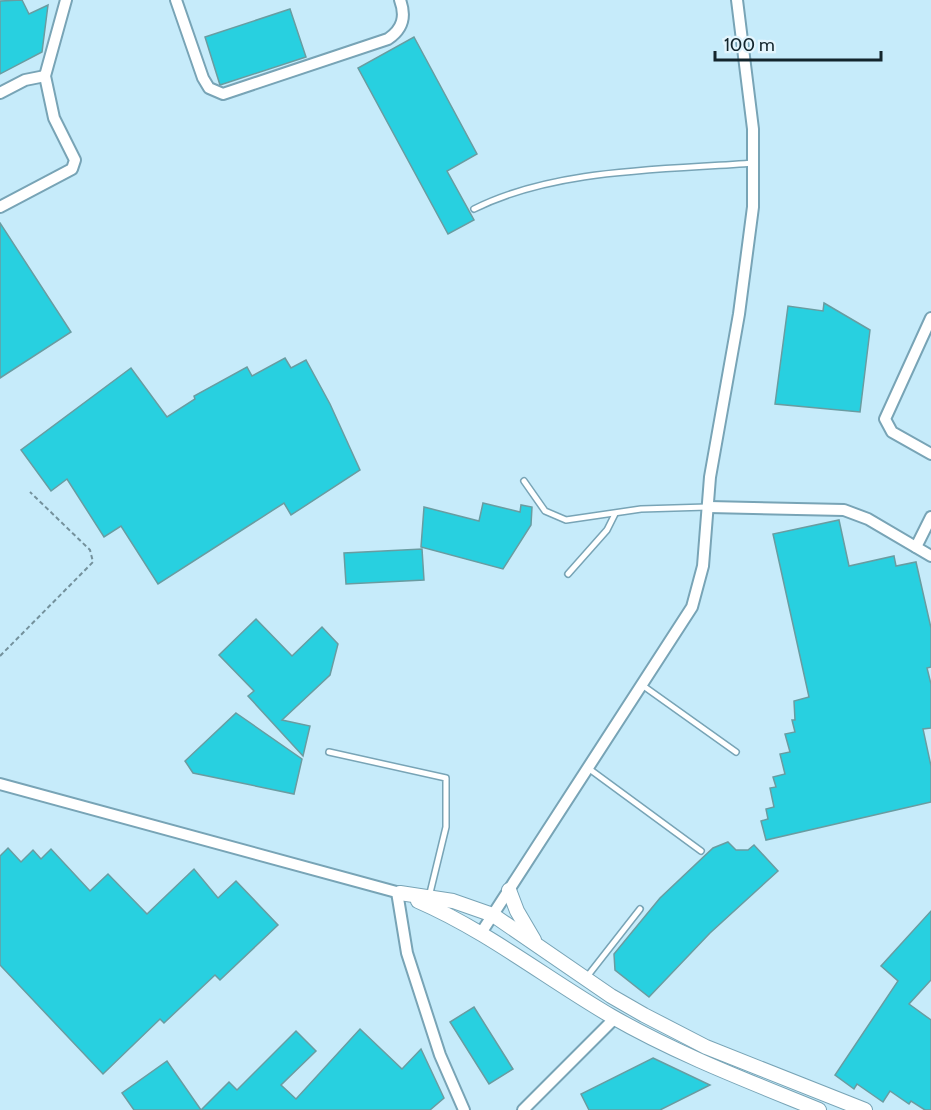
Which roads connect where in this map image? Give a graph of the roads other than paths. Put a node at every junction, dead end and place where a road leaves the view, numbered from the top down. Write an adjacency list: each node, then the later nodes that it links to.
1 (66, 0): 5 (street)
2 (176, 0): 3 (street)
3 (400, 0)
4 (737, 0): 7 (street)
5 (45, 76): 6 (street); 8 (street)
6 (0, 93)
7 (754, 164): 9 (lane); 13 (street)
8 (0, 207)
9 (474, 209)
10 (931, 318): 11 (street)
11 (931, 454)
12 (524, 481): 14 (lane)
13 (709, 507): 14 (lane); 16 (street); 19 (street)
14 (615, 514): 18 (lane)
15 (931, 516): 16 (street)
16 (916, 547): 17 (street)
17 (931, 556)
18 (568, 574)
19 (642, 685): 21 (lane); 22 (street)
20 (329, 752): 27 (lane)
21 (736, 752)
22 (588, 768): 24 (lane); 25 (street)
23 (0, 784): 26 (street)
24 (701, 851)
25 (509, 890): 29 (street); 31 (street)
26 (398, 893): 27 (street); 30 (street); 34 (street)
27 (429, 898): 29 (street)
28 (639, 909): 32 (lane)
29 (493, 915): 30 (street); 31 (street)
30 (481, 933): 33 (street)
31 (536, 944): 32 (street)
32 (586, 978): 37 (street)
33 (615, 1018): 35 (street); 36 (street)
34 (464, 1110)
35 (524, 1110)
36 (818, 1110)
37 (865, 1110)

